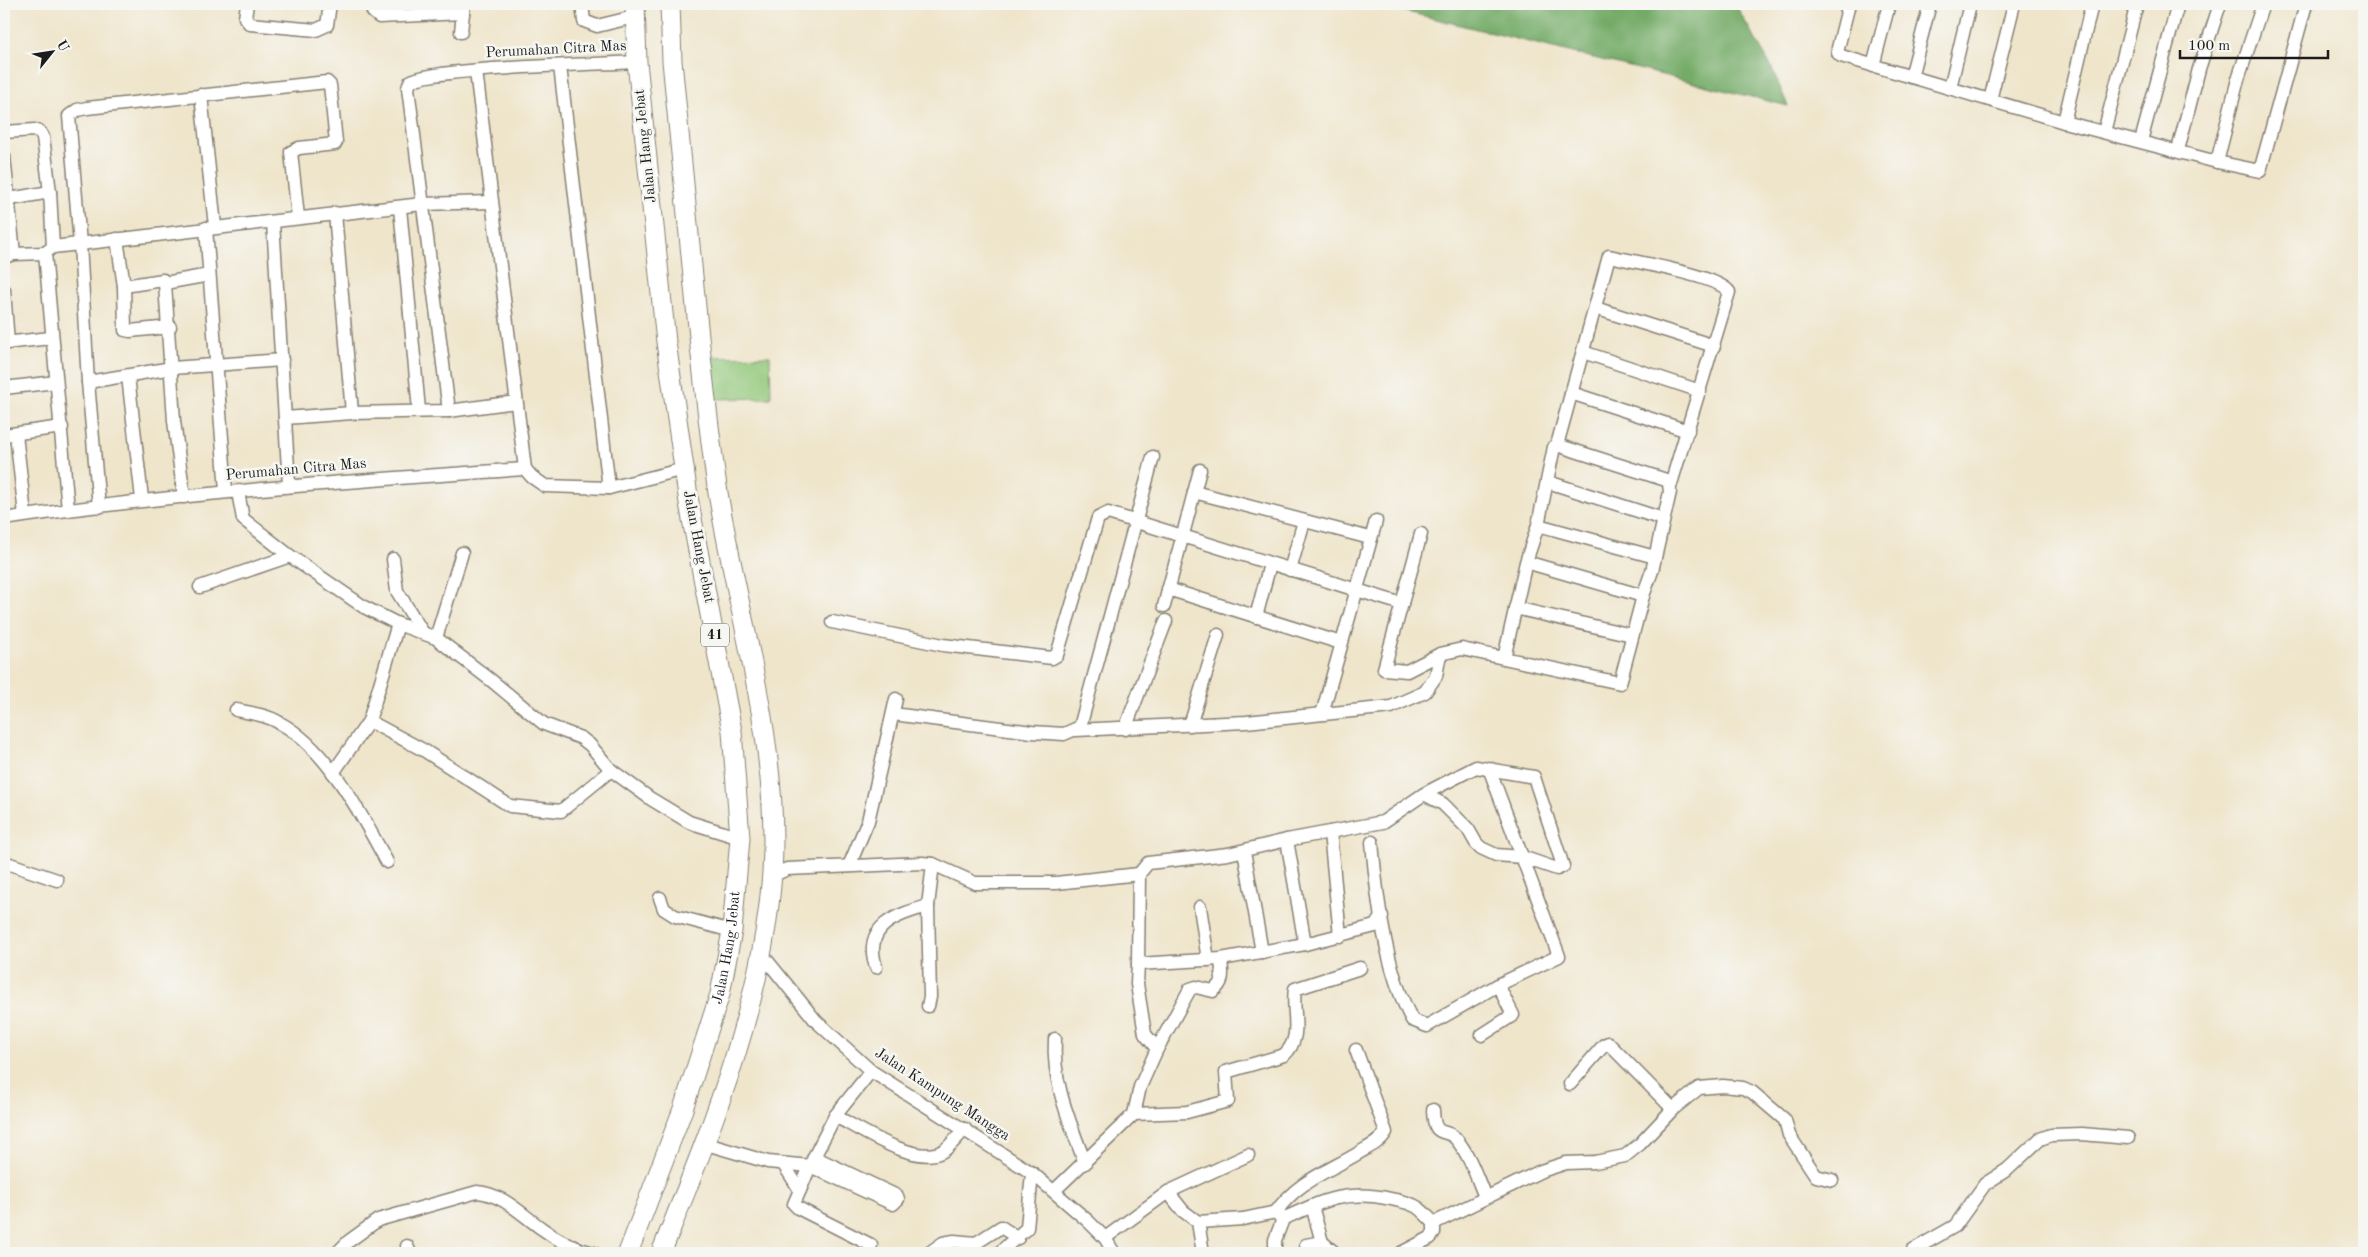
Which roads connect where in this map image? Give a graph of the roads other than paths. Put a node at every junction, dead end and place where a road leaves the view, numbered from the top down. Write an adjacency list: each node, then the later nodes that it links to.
1 (247, 4): 2 (street)
2 (330, 4)
3 (374, 4): 17 (street)
4 (582, 4): 18 (street)
5 (670, 4): 131 (highway)
6 (1849, 4): 22 (street)
7 (1889, 4): 22 (street)
8 (1930, 4): 24 (street)
9 (1970, 4): 25 (street)
10 (2014, 4): 27 (street)
11 (2092, 4): 28 (street)
12 (2138, 4): 30 (street)
13 (2178, 4): 31 (street)
14 (2220, 4): 32 (street)
15 (2262, 4): 34 (street)
16 (2306, 4): 34 (street)
17 (464, 8): 19 (street)
18 (635, 10): 20 (highway, Jalan Hang Jebat / 41)
19 (461, 32)
20 (637, 62): 21 (street, Perumahan Citra Mas); 78 (highway, Jalan Hang Jebat / 41)
21 (560, 66): 23 (street, Perumahan Citra Mas); 83 (street)
22 (1873, 66): 24 (street)
23 (476, 71): 37 (street, Perumahan Citra Mas); 38 (street, Perumahan Citra Mas)
24 (1911, 77): 25 (street)
25 (1950, 88): 27 (street)
26 (201, 95): 41 (street); 43 (street); 45 (street)
27 (1990, 100): 28 (street)
28 (2064, 122): 30 (street)
29 (4, 132): 35 (street)
30 (2104, 132): 31 (street)
31 (2141, 141): 32 (street)
32 (2178, 150): 34 (street)
33 (4, 156): 36 (street)
34 (2217, 162)
35 (50, 192): 36 (street); 46 (street)
36 (6, 200): 47 (street)
37 (491, 202): 38 (street); 67 (street, Perumahan Citra Mas)
38 (422, 204): 39 (street); 69 (street, Perumahan Citra Mas)
39 (400, 208): 40 (street); 68 (street)
40 (335, 213): 41 (street); 70 (street)
41 (298, 217): 42 (street)
42 (273, 222): 43 (street); 58 (street)
43 (211, 227): 44 (street); 48 (street)
44 (117, 239): 45 (street); 50 (street)
45 (80, 244): 46 (street); 63 (street)
46 (49, 250): 47 (street); 54 (street)
47 (9, 256)
48 (209, 275): 49 (street); 59 (street)
49 (165, 283): 50 (street); 53 (street)
50 (124, 286): 53 (street)
51 (4, 290): 55 (street)
52 (1595, 308): 56 (street); 56 (street); 57 (street)
53 (170, 327): 60 (street)
54 (51, 338): 55 (street); 62 (street)
55 (6, 343)
56 (1714, 346): 65 (street)
57 (1583, 352): 65 (street); 66 (street)
58 (282, 360): 59 (street); 71 (street)
59 (217, 363): 60 (street); 84 (street)
60 (172, 368): 61 (street); 86 (street)
61 (128, 376): 63 (street); 87 (street)
62 (56, 382): 64 (street); 72 (street)
63 (88, 382): 88 (street)
64 (4, 388)
65 (1700, 391): 73 (street)
66 (1572, 393): 73 (street); 75 (street)
67 (516, 402): 69 (street); 77 (street, Perumahan Citra Mas)
68 (418, 410): 69 (street); 70 (street)
69 (449, 411)
70 (352, 413): 71 (street)
71 (285, 418): 81 (street)
72 (62, 427): 74 (street); 89 (street)
73 (1688, 431): 82 (street)
74 (10, 434): 90 (street)
75 (1557, 446): 80 (street); 82 (street)
76 (1154, 457): 93 (street)
77 (525, 469): 81 (street, Perumahan Citra Mas); 83 (street)
78 (684, 469): 83 (street); 134 (highway, Jalan Hang Jebat / 41)
79 (1200, 470): 85 (street)
80 (1548, 482): 92 (street); 96 (street)
81 (289, 486): 84 (street, Perumahan Citra Mas)
82 (1670, 486): 92 (street)
83 (609, 488)
84 (232, 492): 86 (street, Perumahan Citra Mas); 101 (street)
85 (1194, 492): 94 (street); 98 (street)
86 (184, 497): 87 (street, Perumahan Citra Mas)
87 (142, 499): 88 (street, Perumahan Citra Mas)
88 (99, 507): 89 (street, Perumahan Citra Mas)
89 (68, 510): 90 (street, Perumahan Citra Mas)
90 (26, 515): 91 (street, Perumahan Citra Mas)
91 (4, 519)
92 (1663, 519): 102 (street)
93 (1137, 520): 98 (street); 116 (street); 133 (street)
94 (1304, 520): 99 (street); 106 (street)
95 (1376, 520): 99 (street)
96 (1538, 525): 102 (street); 104 (street)
97 (1421, 534): 111 (street)
98 (1182, 537): 105 (street); 108 (street)
99 (1370, 538): 109 (street)
100 (462, 553): 121 (street)
101 (290, 556): 107 (street); 117 (street)
102 (1655, 557): 110 (street)
103 (392, 559): 118 (street)
104 (1526, 562): 110 (street); 113 (street)
105 (1270, 564): 106 (street); 114 (street)
106 (1290, 570): 109 (street)
107 (200, 587)
108 (1168, 589): 112 (street); 114 (street)
109 (1356, 590): 111 (street); 122 (street)
110 (1643, 596): 120 (street)
111 (1402, 604): 123 (street)
112 (1164, 606)
113 (1515, 608): 120 (street); 124 (street)
114 (1256, 617): 122 (street)
115 (1166, 621): 132 (street)
116 (832, 622)
117 (398, 624): 118 (street); 129 (street)
118 (423, 633): 121 (street)
119 (1218, 635): 130 (street)
120 (1632, 635): 124 (street)
121 (436, 638): 136 (street)
122 (1341, 643): 128 (street)
123 (1440, 654): 124 (street); 128 (street)
124 (1504, 658)
125 (896, 699): 127 (street)
126 (236, 710): 137 (street)
127 (893, 714): 133 (street); 148 (street)
128 (1322, 714): 130 (street)
129 (369, 721): 136 (street); 137 (street)
130 (1190, 726): 132 (street)
131 (763, 727): 134 (highway); 150 (highway)
132 (1125, 728): 133 (street)
133 (1076, 730)
134 (732, 731): 140 (highway, Jalan Hang Jebat / 41)
135 (1489, 768): 138 (street); 144 (street); 144 (street)
136 (611, 770): 140 (street)
137 (333, 773): 146 (street)
138 (1424, 794): 139 (street); 144 (street)
139 (1330, 832): 141 (street); 157 (street)
140 (740, 838): 156 (highway, Jalan Hang Jebat / 41)
141 (1287, 840): 143 (street); 158 (street)
142 (1372, 842): 155 (street)
143 (1244, 851): 149 (street); 159 (street)
144 (1522, 857): 165 (street)
145 (4, 862): 151 (street)
146 (387, 862)
147 (933, 864): 148 (street); 149 (street); 153 (street)
148 (849, 866): 150 (street)
149 (1139, 874): 162 (street)
150 (772, 876): 160 (highway)
151 (57, 880)
152 (660, 898): 156 (street)
153 (928, 906): 163 (street); 166 (street)
154 (1200, 907): 161 (street)
155 (1382, 916): 157 (street); 165 (street)
156 (732, 931): 202 (highway, Jalan Hang Jebat / 41)
157 (1340, 936): 158 (street)
158 (1305, 944): 159 (street)
159 (1262, 952): 161 (street)
160 (761, 953): 171 (street, Jalan Kampung Mangga); 179 (highway)
161 (1214, 960): 162 (street); 169 (street)
162 (1138, 964): 169 (street)
163 (876, 966)
164 (1360, 968): 175 (street)
165 (1498, 985): 167 (street)
166 (928, 1006)
167 (1482, 1035)
168 (1055, 1039): 182 (street)
169 (1157, 1049): 175 (street)
170 (1356, 1050): 191 (street)
171 (871, 1071): 176 (street); 177 (street, Jalan Kampung Mangga)
172 (1570, 1084): 173 (street)
173 (1673, 1109): 185 (street); 189 (street)
174 (1433, 1110): 189 (street)
175 (1134, 1114): 182 (street)
176 (835, 1116): 177 (street); 181 (street)
177 (965, 1129): 184 (street, Jalan Kampung Mangga)
178 (2128, 1138): 199 (street)
179 (704, 1143): 183 (street); 203 (highway)
180 (1248, 1155): 188 (street)
181 (812, 1162): 181 (street); 183 (street); 186 (street)
182 (1085, 1163): 187 (street)
183 (784, 1165): 186 (street)
184 (1032, 1173): 187 (street, Jalan Kampung Mangga); 194 (street)
185 (1832, 1180)
186 (800, 1190): 197 (street)
187 (1054, 1191): 195 (street, Jalan Kampung Mangga)
188 (1168, 1192): 192 (street); 195 (street)
189 (1485, 1197): 193 (street)
190 (1312, 1206): 191 (street); 193 (street); 196 (street)
191 (1279, 1216): 192 (street); 208 (street)
192 (1198, 1222): 207 (street)
193 (1434, 1223): 210 (street)
194 (1018, 1238): 204 (street); 205 (street)
195 (1105, 1238): 206 (street, Jalan Kampung Mangga)
196 (1322, 1242): 198 (street); 209 (street)
197 (871, 1245)
198 (1306, 1245)
199 (1912, 1251)
200 (337, 1253): 201 (street)
201 (594, 1253)
202 (628, 1253)
203 (661, 1253)
204 (929, 1253)
205 (999, 1253)
206 (1114, 1253)
207 (1202, 1253)
208 (1275, 1253)
209 (1335, 1253)
210 (1401, 1253)

